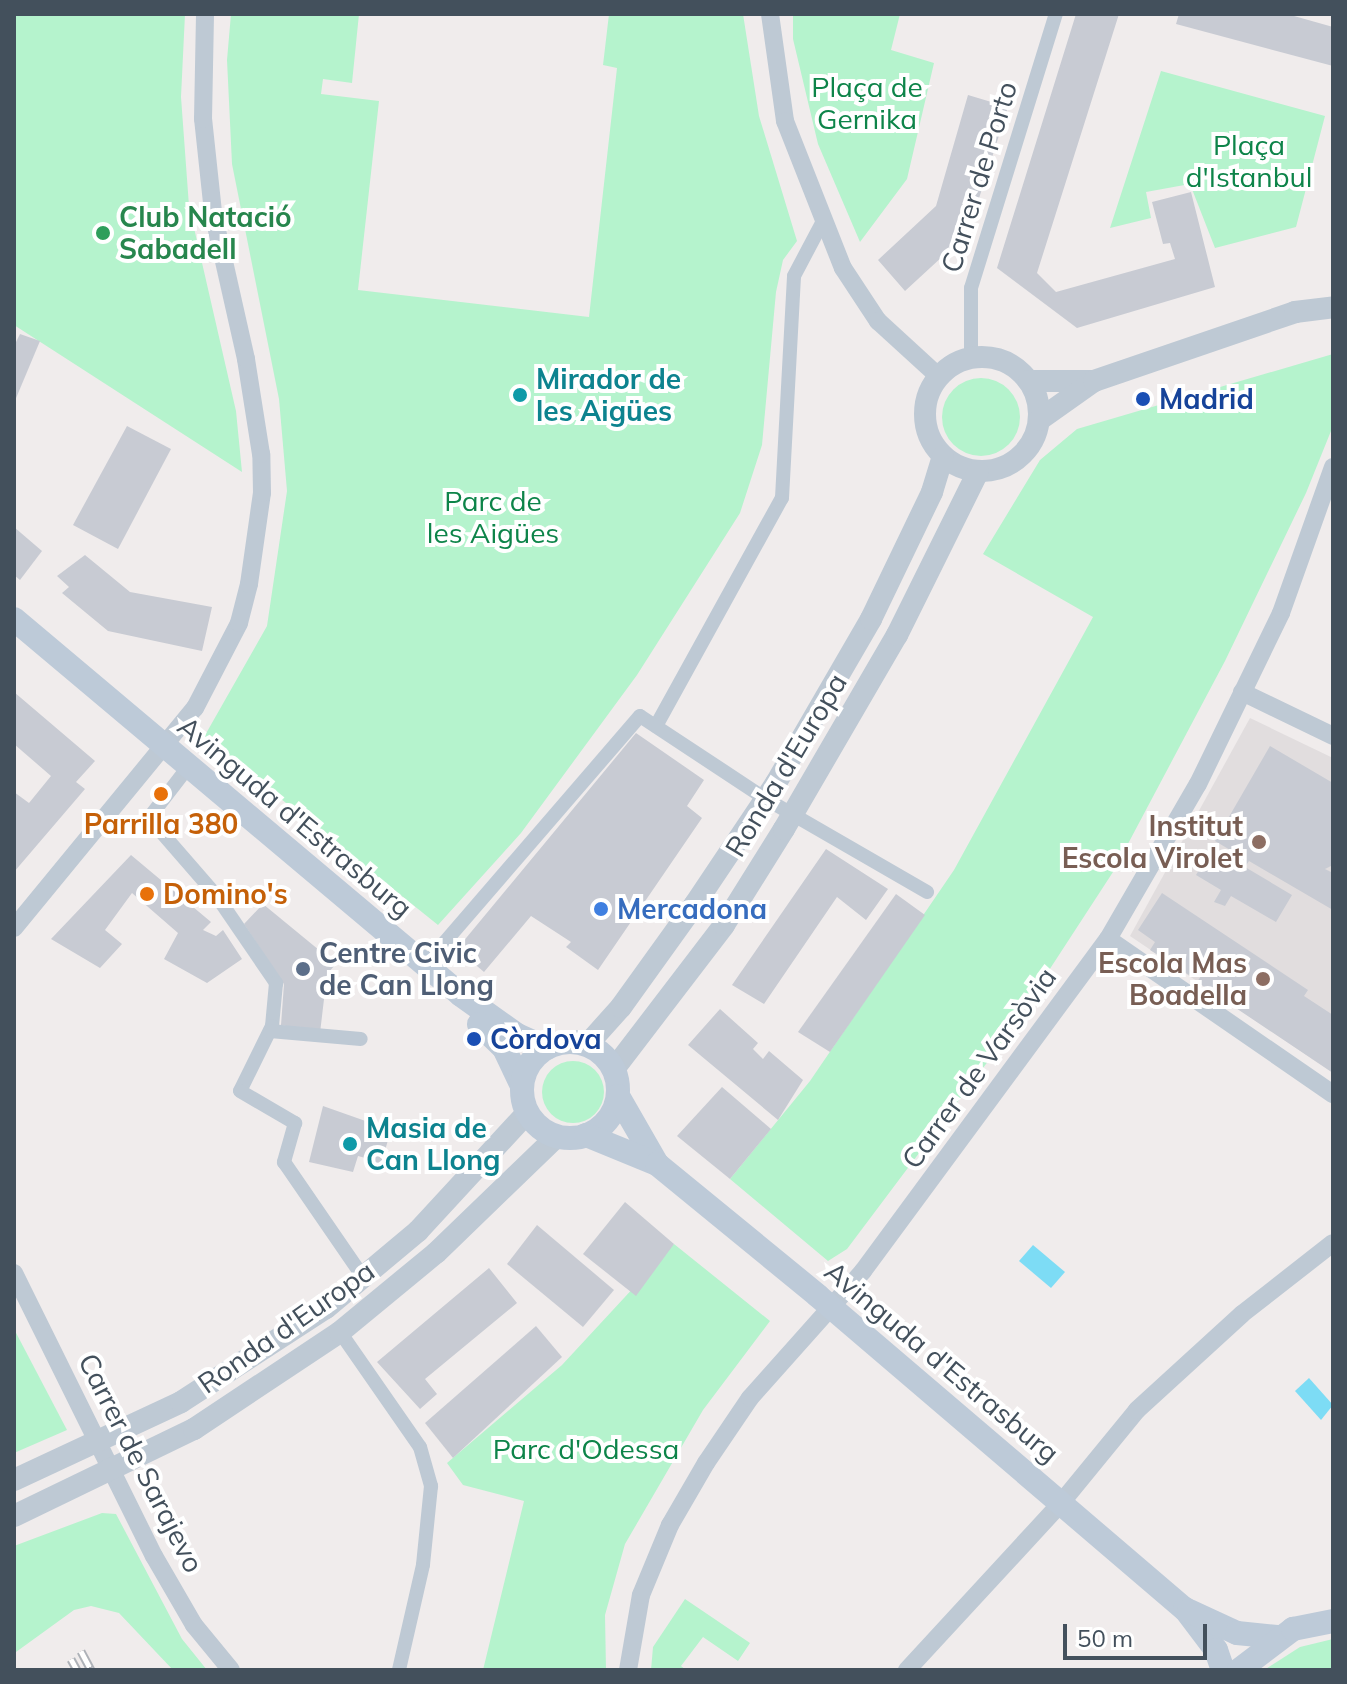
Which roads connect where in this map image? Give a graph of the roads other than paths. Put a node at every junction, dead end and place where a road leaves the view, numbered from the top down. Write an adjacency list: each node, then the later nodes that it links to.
1 (205, 14): 19 (street)
2 (770, 14): 4 (street)
3 (1056, 14): 6 (street, Carrer de Porto)
4 (822, 223): 7 (street); 17 (street)
5 (1333, 307): 9 (street)
6 (971, 357): 7 (street); 8 (street)
7 (938, 376): 11 (street)
8 (1029, 381): 9 (street); 10 (street)
9 (1094, 381): 10 (street)
10 (1039, 420): 13 (street)
11 (943, 457): 13 (street); 21 (street, Ronda d'Europa)
12 (1333, 467): 16 (street, Carrer de Varsòvia)
13 (978, 472): 22 (street, Ronda d'Europa)
14 (14, 619): 19 (main road, Avinguda d'Estrasburg)
15 (14, 633): 19 (main road, Avinguda d'Estrasburg)
16 (1242, 692): 18 (street); 25 (street, Carrer de Varsòvia)
17 (656, 726): 21 (street); 26 (street)
18 (1333, 736)
19 (161, 750): 20 (main road, Avinguda d'Estrasburg); 24 (street); 26 (main road, Avinguda d'Estrasburg)
20 (182, 775): 27 (street); 32 (main road, Avinguda d'Estrasburg)
21 (766, 799): 22 (street); 29 (street, Ronda d'Europa)
22 (792, 815): 23 (street); 31 (street, Ronda d'Europa)
23 (927, 892)
24 (14, 928)
25 (1108, 939): 33 (street); 42 (street, Carrer de Varsòvia)
26 (425, 965): 30 (main road, Avinguda d'Estrasburg)
27 (270, 1031): 28 (street); 41 (street)
28 (361, 1039)
29 (587, 1045): 30 (main road); 31 (main road)
30 (546, 1048): 32 (main road)
31 (614, 1069): 34 (main road)
32 (522, 1086): 35 (main road)
33 (1333, 1094)
34 (618, 1096): 36 (main road); 38 (main road, Avinguda d'Estrasburg)
35 (528, 1112): 37 (main road); 41 (street, Ronda d'Europa)
36 (586, 1135): 37 (main road); 38 (main road, Avinguda d'Estrasburg)
37 (557, 1136): 43 (street, Ronda d'Europa)
38 (657, 1164): 42 (main road, Avinguda d'Estrasburg)
39 (1333, 1243): 47 (street)
40 (14, 1273): 44 (street, Carrer de Sarajevo)
41 (363, 1277): 44 (street, Ronda d'Europa)
42 (831, 1308): 47 (main road, Avinguda d'Estrasburg); 54 (street, Carrer de Varsòvia)
43 (340, 1332): 45 (street, Ronda d'Europa); 53 (street)
44 (98, 1445): 45 (street, Carrer de Sarajevo); 46 (street, Ronda d'Europa)
45 (111, 1473): 48 (street, Ronda d'Europa); 52 (street, Carrer de Sarajevo)
46 (14, 1480)
47 (1061, 1503): 49 (main road, Avinguda d'Estrasburg); 55 (street)
48 (14, 1516)
49 (1185, 1609): 51 (main road, Avinguda d'Estrasburg); 56 (main road, Avinguda d'Estrasburg)
50 (1333, 1621): 51 (main road)
51 (1277, 1637): 57 (main road)
52 (231, 1670)
53 (399, 1670)
54 (628, 1670)
55 (907, 1670)
56 (1223, 1670)
57 (1239, 1670)

